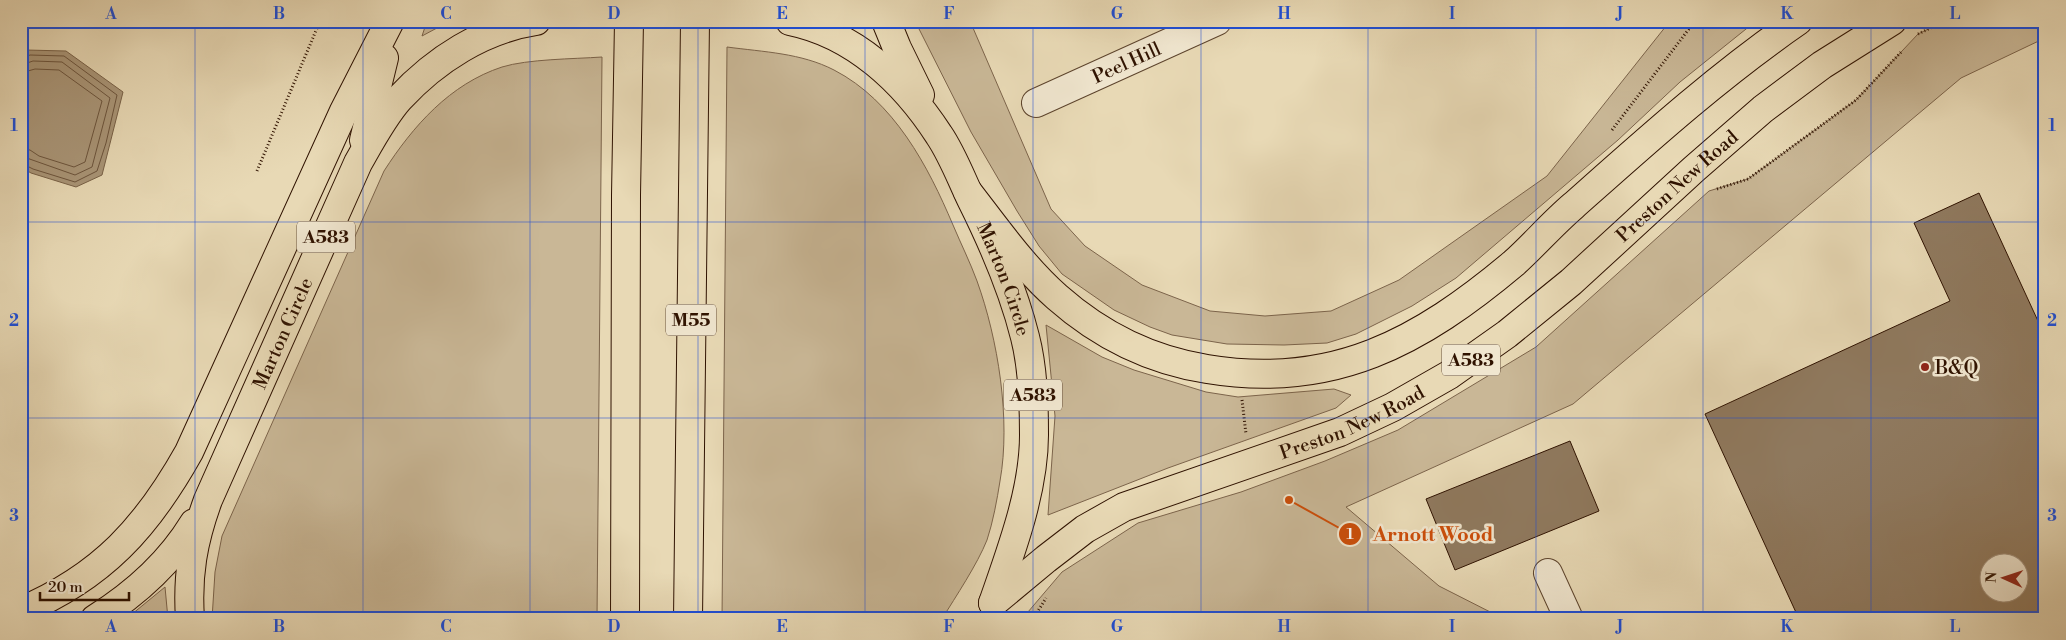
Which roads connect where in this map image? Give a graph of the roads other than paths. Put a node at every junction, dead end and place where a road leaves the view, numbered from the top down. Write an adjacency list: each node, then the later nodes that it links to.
1 (392, 21): 12 (highway); 16 (highway)
2 (536, 21): 12 (highway, Marton Circle / A583)
3 (629, 21): 20 (highway)
4 (695, 21): 21 (highway, M55)
5 (790, 21): 11 (highway, Marton Circle / A583)
6 (886, 21): 11 (highway)
7 (1217, 21): 10 (street, Peel Hill)
8 (1798, 21): 13 (highway, A583)
9 (1879, 25): 17 (highway, Preston New Road / A583)
10 (1036, 103)
11 (940, 136): 13 (highway, Marton Circle / A583)
12 (358, 163): 14 (highway, Marton Circle / A583)
13 (968, 192): 17 (highway, Marton Circle / A583)
14 (208, 500): 18 (highway, A583); 19 (highway, Marton Circle / A583)
15 (1548, 573): 22 (street)
16 (21, 611)
17 (988, 611)
18 (95, 619)
19 (190, 619)
20 (625, 619)
21 (688, 619)
22 (1569, 619)

